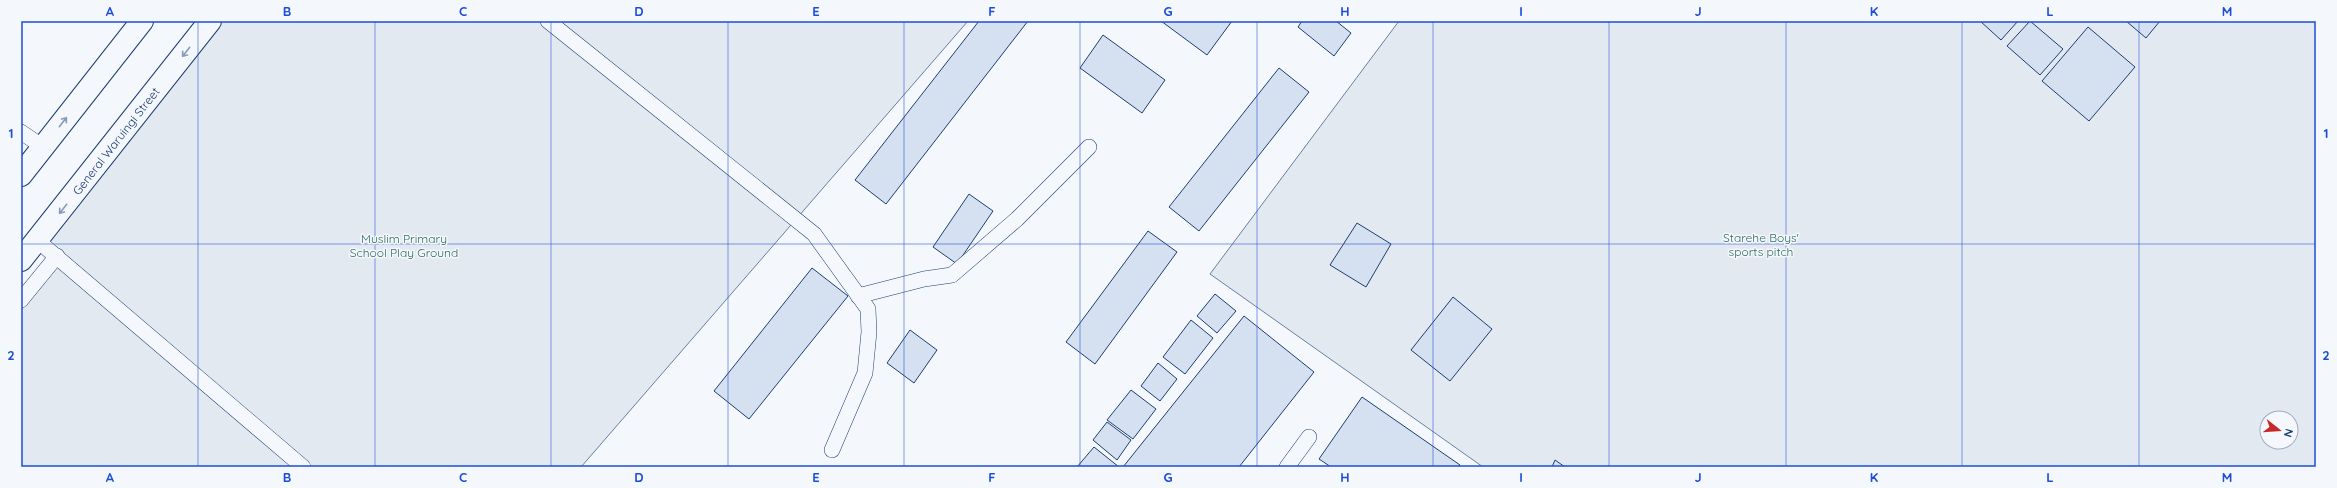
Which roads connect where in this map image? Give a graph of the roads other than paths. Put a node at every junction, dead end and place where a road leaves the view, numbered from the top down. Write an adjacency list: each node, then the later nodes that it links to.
1 (142, 21): 5 (main road, one-way to 1)
2 (210, 21): 8 (main road, General Waruingi Street, one-way to 8)
3 (548, 21): 11 (lane)
4 (21, 132): 5 (lane)
5 (43, 147): 7 (main road)
6 (1089, 147): 11 (lane)
7 (21, 175)
8 (38, 241): 9 (lane); 10 (main road, General Waruingi Street)
9 (56, 256): 12 (lane); 15 (lane)
10 (21, 260)
11 (858, 296): 14 (lane)
12 (21, 300)
13 (1309, 437): 16 (lane)
14 (832, 450)
15 (303, 467)
16 (1287, 467)

